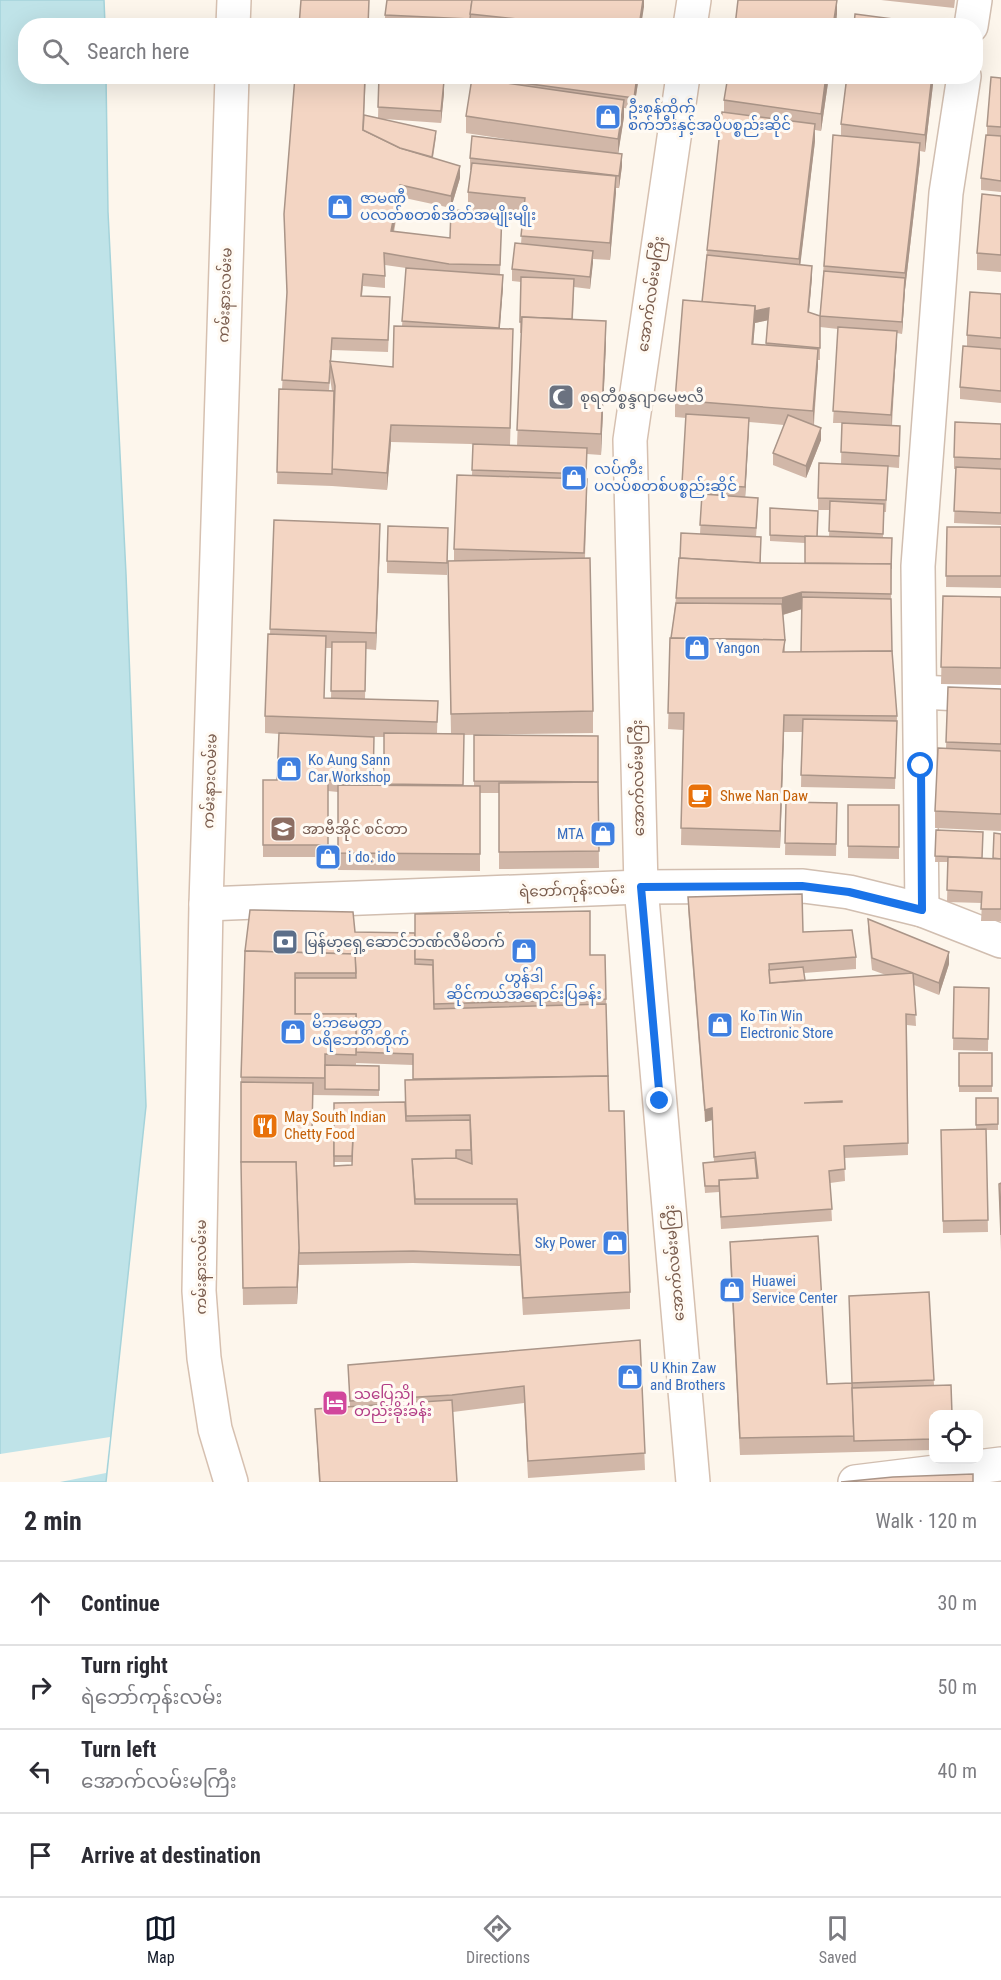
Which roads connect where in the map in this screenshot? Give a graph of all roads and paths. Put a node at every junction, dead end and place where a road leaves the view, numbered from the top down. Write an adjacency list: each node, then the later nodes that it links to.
1 (234, 0): 4 (main road)
2 (694, 0): 5 (main road)
3 (975, 0): 6 (main road)
4 (233, 18)
5 (691, 18)
6 (973, 18)
7 (232, 84): 13 (main road, ကမ်းနားလမ်းမ)
8 (682, 84): 12 (main road, အောက်လမ်းမကြီး)
9 (963, 84): 10 (main road)
10 (920, 692): 11 (main road); 14 (main road)
11 (1001, 696)
12 (641, 887): 13 (main road, ရဲဘော်ကုန်းလမ်း); 14 (main road, ရဲဘော်ကုန်းလမ်း); 18 (main road, အောက်လမ်းမကြီး)
13 (207, 903): 17 (main road, ကမ်းနားလမ်းမ)
14 (922, 910): 15 (main road, ရဲဘော်ကုန်းလမ်း)
15 (1001, 941)
16 (1001, 1464): 19 (main road)
17 (231, 1482)
18 (693, 1482)
19 (855, 1482)

